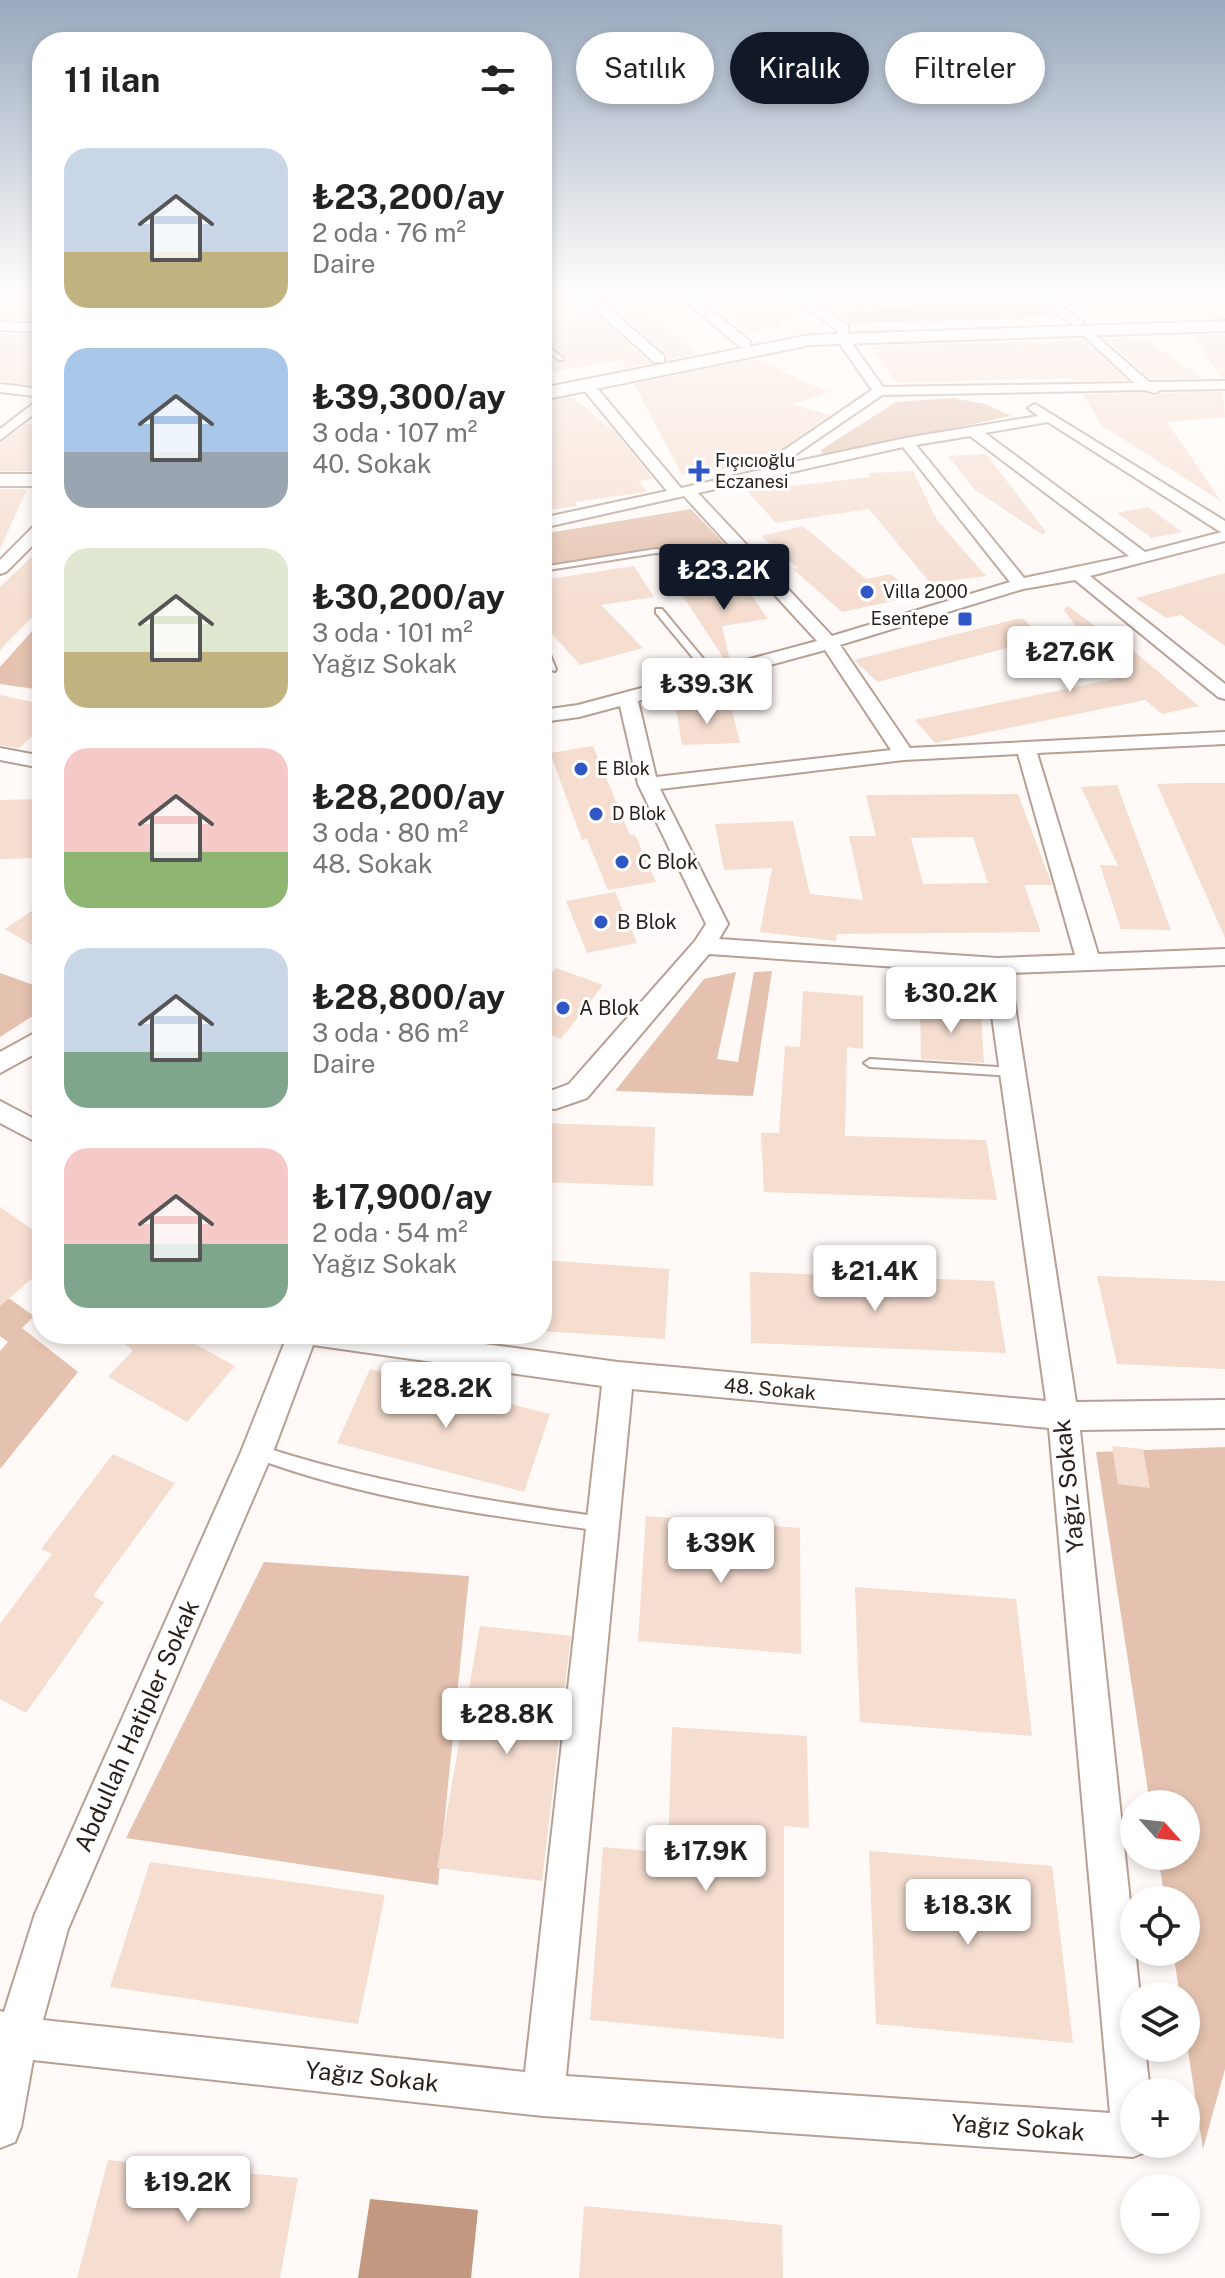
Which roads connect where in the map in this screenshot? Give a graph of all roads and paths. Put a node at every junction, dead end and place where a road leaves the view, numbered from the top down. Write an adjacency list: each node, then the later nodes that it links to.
1 (596, 395): 16 (street)
2 (873, 395): 13 (street)
3 (1016, 395): 7 (street)
4 (1188, 395): 5 (street)
5 (1212, 400)
6 (32, 409): 9 (street)
7 (1050, 418): 8 (street); 18 (street)
8 (973, 431): 10 (street); 21 (street)
9 (0, 436)
10 (906, 442): 13 (street); 26 (street)
11 (0, 467): 12 (main road)
12 (32, 467)
13 (748, 478): 16 (street)
14 (0, 480): 15 (main road)
15 (32, 480)
16 (683, 493): 17 (street); 22 (street)
17 (552, 521)
18 (1225, 528)
19 (1225, 536): 21 (street)
20 (32, 537): 24 (street)
21 (1140, 556): 25 (street)
22 (757, 566): 23 (lane); 28 (street)
23 (552, 567)
24 (0, 569)
25 (1078, 574): 26 (street); 30 (street)
26 (1020, 584): 28 (street)
27 (659, 611): 29 (lane)
28 (829, 643): 29 (street); 38 (street)
29 (712, 675): 31 (street)
30 (1225, 693)
31 (628, 698): 32 (street); 40 (street)
32 (579, 711): 33 (street); 34 (street)
33 (552, 715)
34 (552, 723)
35 (1225, 738): 36 (street)
36 (1026, 748): 38 (street); 43 (street)
37 (0, 754): 39 (street)
38 (904, 754): 40 (street)
39 (32, 760)
40 (648, 784): 41 (street)
41 (703, 946): 44 (street); 49 (street)
42 (1225, 957): 43 (street)
43 (1089, 962): 44 (street)
44 (997, 966): 48 (street, Yağız Sokak)
45 (32, 1044): 47 (street)
46 (870, 1063): 48 (lane)
47 (0, 1064)
48 (1013, 1072): 56 (street, Yağız Sokak)
49 (552, 1100)
50 (0, 1111): 51 (street)
51 (32, 1129)
52 (299, 1344): 57 (street, Abdullah Hatipler Sokak)
53 (390, 1344): 54 (street, 48. Sokak)
54 (618, 1375): 56 (street, 48. Sokak); 58 (street)
55 (1225, 1414): 56 (street, 48. Sokak)
56 (1063, 1416): 60 (street, Yağız Sokak)
57 (257, 1452): 58 (lane); 59 (street, Abdullah Hatipler Sokak)
58 (602, 1524): 60 (street)
59 (8, 2034): 60 (street, Yağız Sokak); 61 (street, Abdullah Hatipler Sokak)
60 (543, 2095)
61 (0, 2127)

